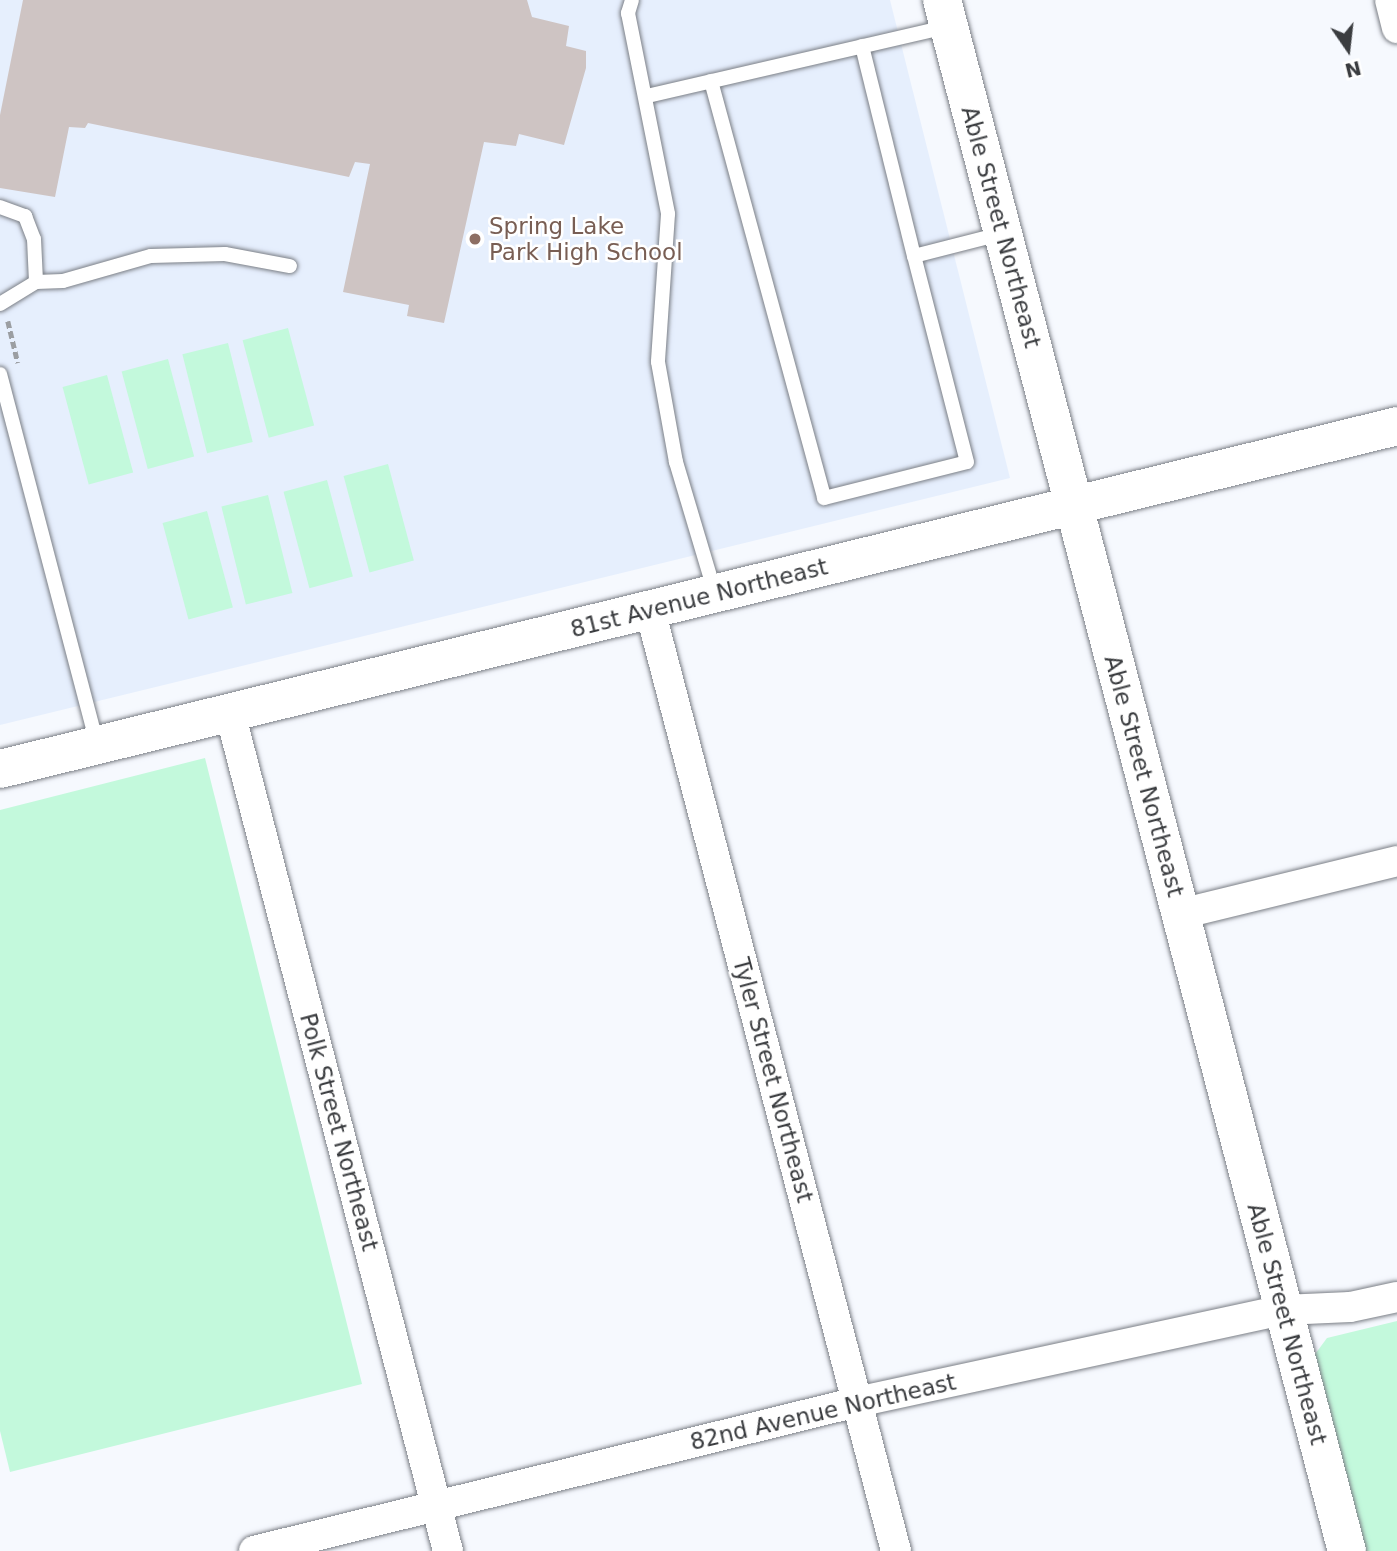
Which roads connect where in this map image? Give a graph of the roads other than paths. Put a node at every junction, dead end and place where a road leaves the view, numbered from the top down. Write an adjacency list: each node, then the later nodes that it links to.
1 (632, 0): 7 (lane)
2 (1390, 0): 4 (street)
3 (946, 13): 5 (lane); 9 (street, Able Street Northeast)
4 (1397, 28)
5 (862, 46): 6 (lane); 10 (lane)
6 (711, 81): 7 (lane); 10 (lane)
7 (647, 96): 17 (lane)
8 (0, 207): 12 (lane)
9 (1003, 233): 10 (lane); 16 (street, Able Street Northeast)
10 (914, 256)
11 (290, 266): 12 (lane)
12 (36, 282): 13 (lane)
13 (0, 304)
14 (0, 374): 20 (lane)
15 (1397, 426): 16 (street, 81st Avenue Northeast)
16 (1074, 506): 17 (street, 81st Avenue Northeast); 23 (street, Able Street Northeast)
17 (715, 594): 18 (street, 81st Avenue Northeast)
18 (650, 610): 19 (street, 81st Avenue Northeast); 26 (street, Tyler Street Northeast)
19 (230, 713): 20 (street, 81st Avenue Northeast); 27 (street, Polk Street Northeast)
20 (97, 745): 21 (street, 81st Avenue Northeast)
21 (0, 769)
22 (1397, 861): 23 (street)
23 (1180, 914): 25 (street, Able Street Northeast)
24 (1397, 1297): 25 (street, 82nd Avenue Northeast)
25 (1283, 1310): 26 (street, 82nd Avenue Northeast); 31 (street, Able Street Northeast)
26 (857, 1402): 27 (street, 82nd Avenue Northeast); 30 (street, Tyler Street Northeast)
27 (436, 1506): 28 (street, 82nd Avenue Northeast); 29 (street, Polk Street Northeast)
28 (254, 1551)
29 (448, 1551)
30 (896, 1551)
31 (1347, 1551)

